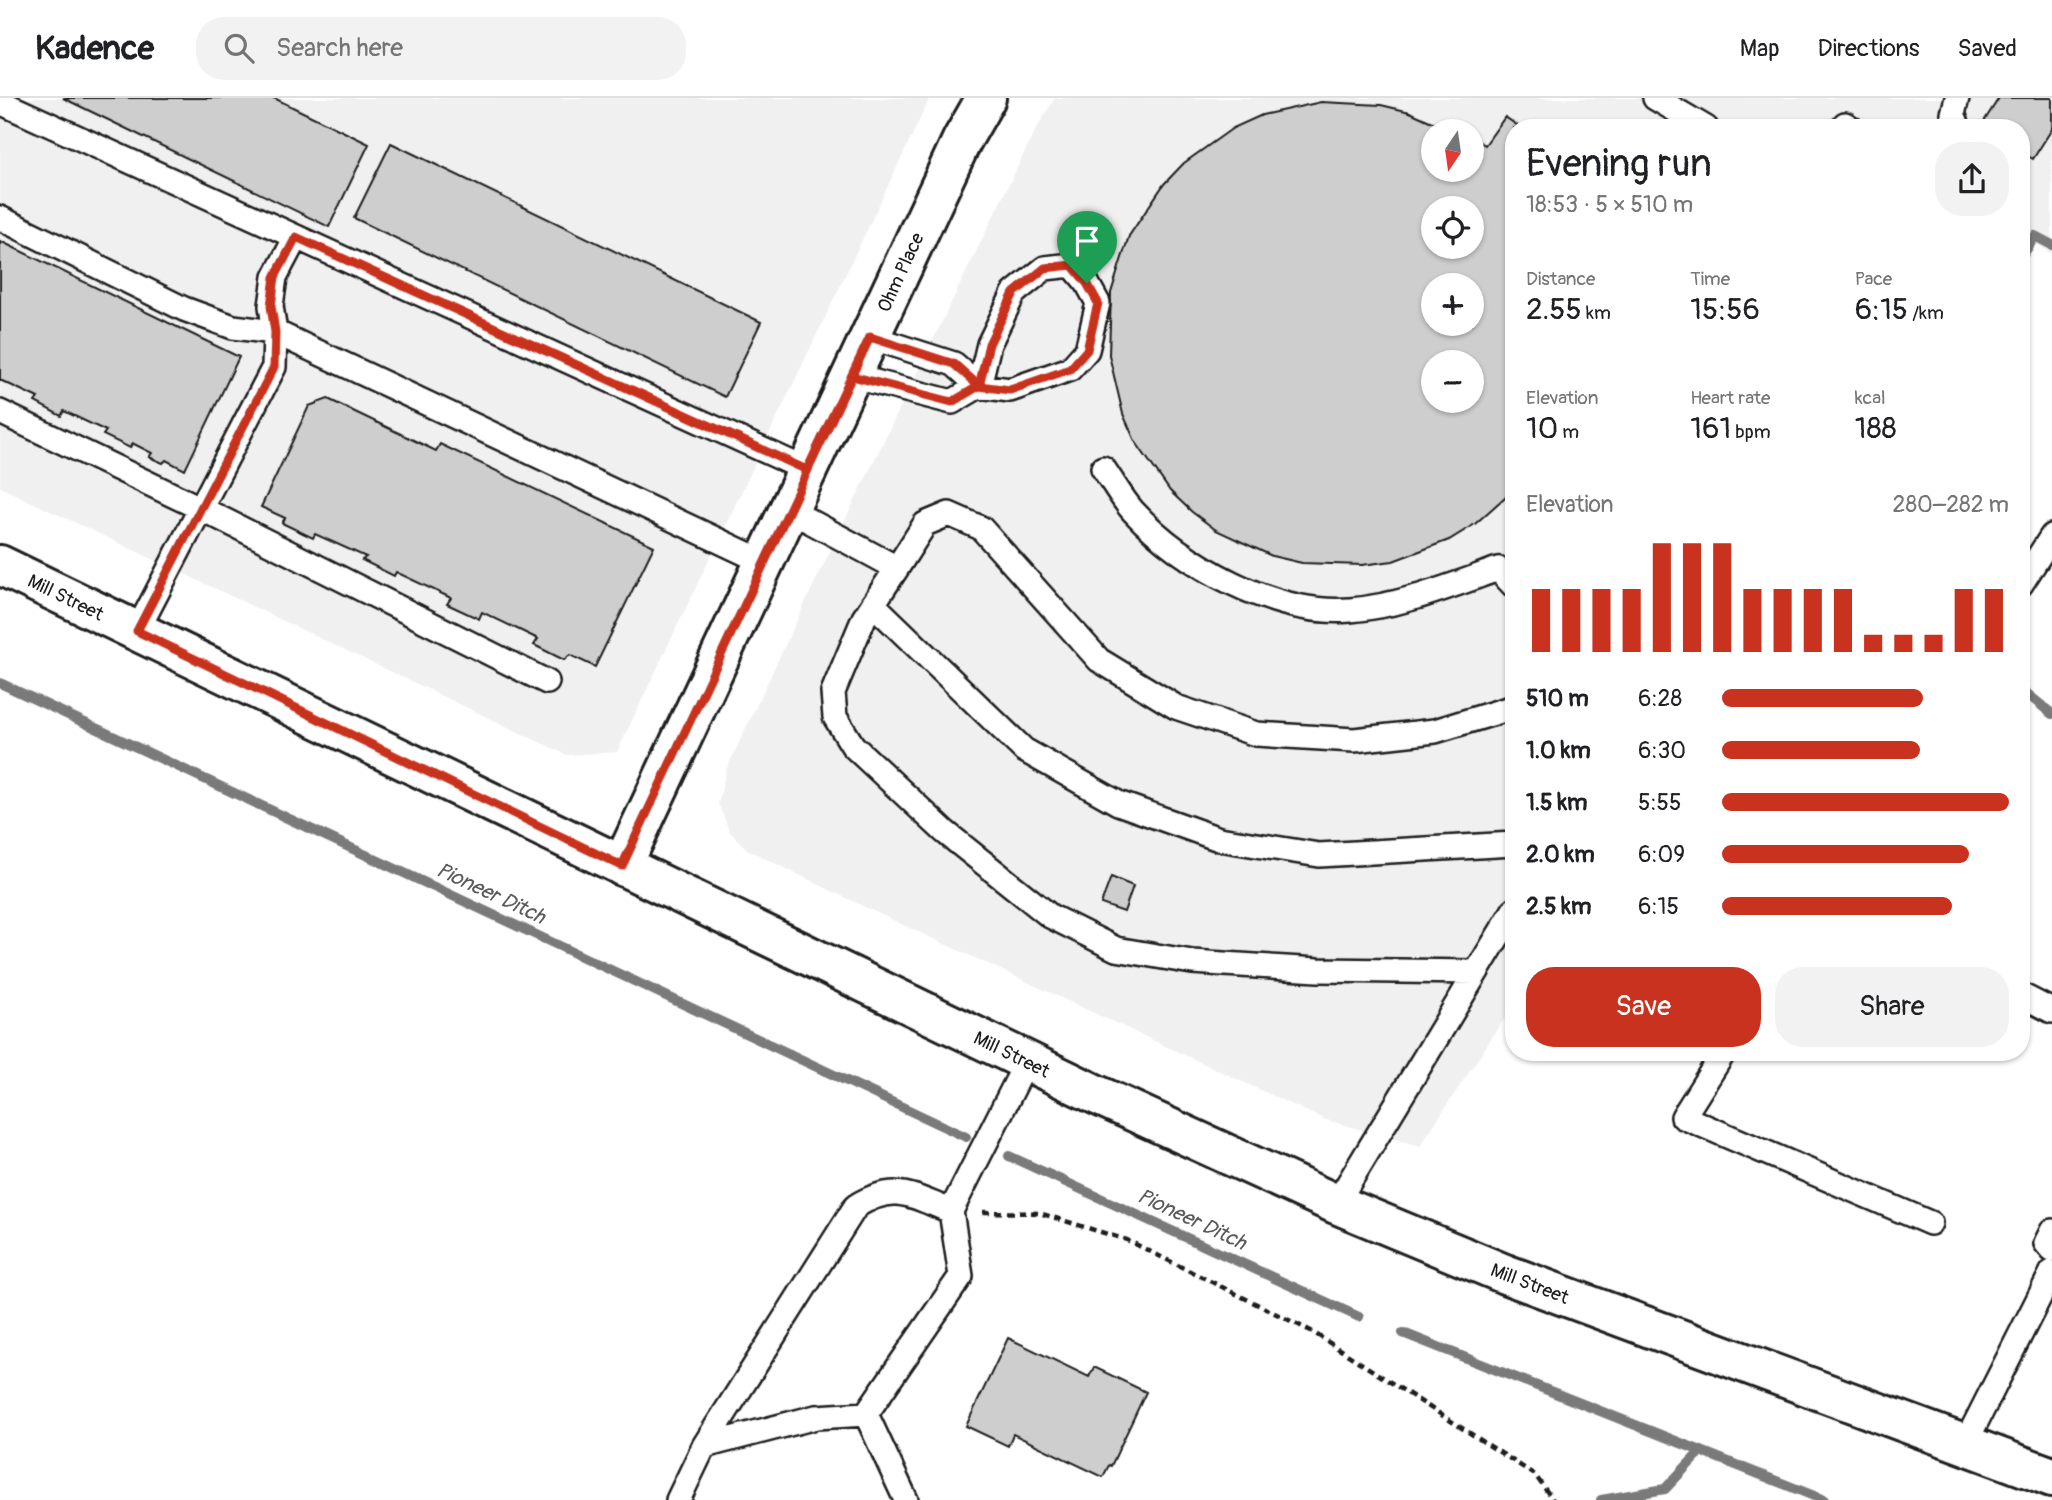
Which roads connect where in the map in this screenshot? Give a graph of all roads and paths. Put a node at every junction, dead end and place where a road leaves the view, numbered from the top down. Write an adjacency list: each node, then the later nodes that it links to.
1 (986, 98): 10 (main road, Ohm Place)
2 (1655, 98): 5 (lane)
3 (1957, 98): 6 (lane)
4 (0, 102): 8 (lane)
5 (1691, 119)
6 (1955, 119)
7 (0, 218): 9 (lane)
8 (296, 237): 9 (lane); 15 (lane)
9 (275, 332): 16 (lane); 19 (lane)
10 (870, 337): 11 (main road, Ohm Place); 12 (lane)
11 (852, 376): 12 (lane); 15 (main road, Ohm Place)
12 (979, 386): 12 (lane)
13 (0, 412): 16 (lane)
14 (1103, 468): 23 (lane)
15 (807, 470): 17 (main road, Ohm Place)
16 (200, 508): 25 (lane); 26 (lane)
17 (789, 510): 19 (main road, Ohm Place); 21 (lane)
18 (2052, 536): 22 (lane)
19 (764, 562): 29 (main road, Ohm Place)
20 (0, 565): 25 (main road, Mill Street)
21 (897, 568): 24 (lane); 27 (lane)
22 (2030, 570)
23 (1505, 576)
24 (873, 604): 28 (lane); 31 (lane)
25 (137, 631): 29 (main road, Mill Street)
26 (547, 682)
27 (1505, 710)
28 (1505, 845)
29 (622, 866): 34 (main road, Mill Street)
30 (1505, 925): 31 (lane)
31 (1476, 972): 36 (lane)
32 (2030, 999): 33 (lane)
33 (2052, 1010)
34 (1027, 1061): 36 (main road, Mill Street); 37 (lane)
35 (1718, 1061): 38 (lane)
36 (1336, 1204): 43 (main road, Mill Street)
37 (951, 1211): 42 (lane); 44 (lane); 48 (path)
38 (1930, 1223)
39 (2052, 1231): 40 (lane)
40 (2052, 1250)
41 (2052, 1272): 43 (lane)
42 (866, 1414): 44 (lane); 47 (lane)
43 (1965, 1444): 45 (main road, Mill Street)
44 (704, 1446): 46 (lane)
45 (2052, 1477)
46 (678, 1500)
47 (906, 1500)
48 (1553, 1500)

